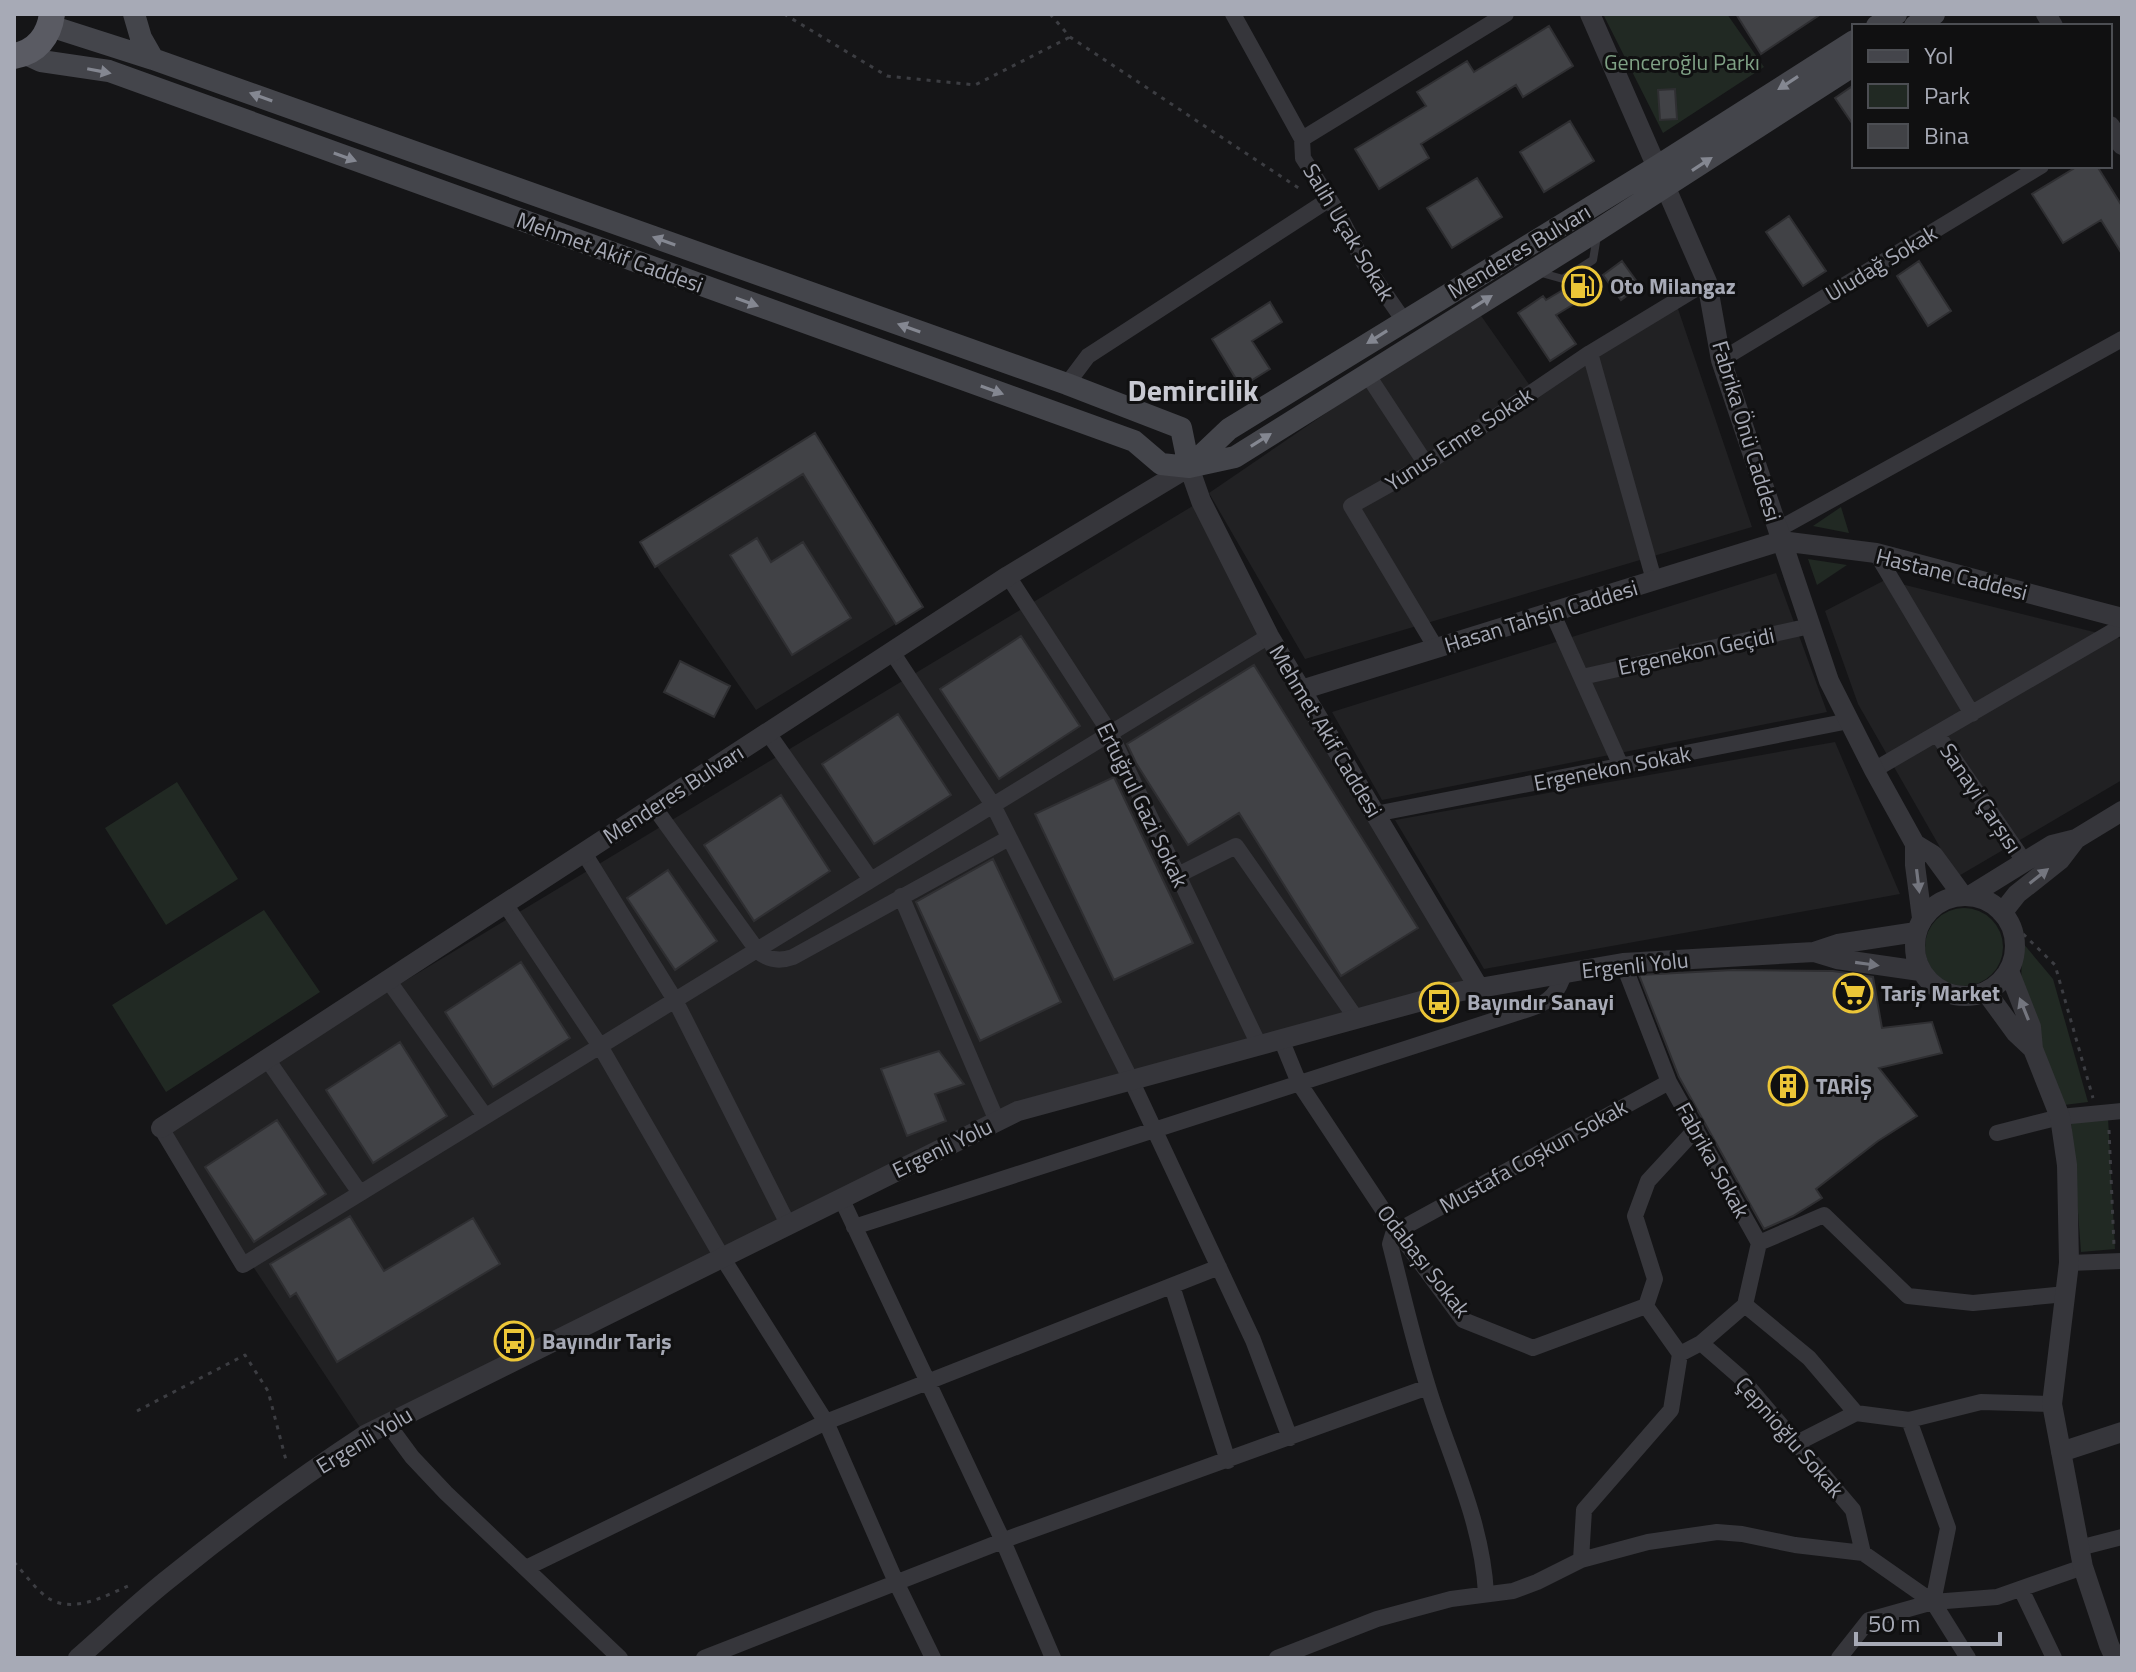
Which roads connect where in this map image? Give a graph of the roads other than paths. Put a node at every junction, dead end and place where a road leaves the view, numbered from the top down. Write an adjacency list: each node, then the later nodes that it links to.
1 (134, 14): 8 (main road)
2 (1233, 14): 10 (street, Salih Uçak Sokak)
3 (1506, 14): 10 (street)
4 (1590, 14): 12 (street, Fabrika Önü Caddesi)
5 (52, 17): 7 (highway); 8 (main road, Mehmet Akif Caddesi)
6 (1852, 42): 12 (main road, Menderes Bulvarı, one-way to 12)
7 (18, 56): 22 (main road, Mehmet Akif Caddesi, one-way to 22)
8 (153, 59): 20 (main road, Mehmet Akif Caddesi, one-way to 8)
9 (1852, 66): 12 (main road, Menderes Bulvarı, one-way to 9)
10 (1302, 139): 15 (street, Salih Uçak Sokak)
11 (2038, 168): 18 (street, Uludağ Sokak)
12 (1662, 177): 14 (street, Fabrika Önü Caddesi); 15 (main road, Menderes Bulvarı); 19 (main road, Menderes Bulvarı, one-way to 12)
13 (1322, 204): 20 (street)
14 (1707, 282): 17 (street, Yunus Emre Sokak); 18 (street, Fabrika Önü Caddesi)
15 (1404, 321): 22 (main road, Menderes Bulvarı, one-way to 22)
16 (2122, 339): 23 (street, Hasan Tahsin Caddesi)
17 (1590, 353): 21 (street, Yunus Emre Sokak); 26 (street)
18 (1721, 360): 23 (street, Fabrika Önü Caddesi)
19 (1367, 374): 21 (street); 22 (main road, Menderes Bulvarı, one-way to 19)
20 (1067, 384): 22 (main road, Mehmet Akif Caddesi)
21 (1426, 464): 32 (street, Yunus Emre Sokak)
22 (1189, 467): 25 (street, Menderes Bulvarı); 31 (street, Mehmet Akif Caddesi)
23 (1779, 536): 24 (street, Hastane Caddesi); 26 (street, Hasan Tahsin Caddesi); 29 (street, Fabrika Önü Caddesi)
24 (1876, 553): 28 (street, Hastane Caddesi); 36 (street, Sanayi Çarşısı)
25 (1008, 576): 33 (street, Menderes Bulvarı); 39 (street, Ertuğrul Gazi Sokak)
26 (1654, 580): 27 (street, Hasan Tahsin Caddesi)
27 (1552, 612): 32 (street, Hasan Tahsin Caddesi); 34 (street)
28 (2122, 618)
29 (1810, 626): 34 (street, Ergenekon Geçidi); 37 (street, Fabrika Önü Caddesi)
30 (2122, 626): 36 (street, Sanayi Çarşısı)
31 (1269, 636): 35 (street, Mehmet Akif Caddesi); 39 (street)
32 (1436, 648): 35 (street, Hasan Tahsin Caddesi)
33 (892, 652): 38 (street, Menderes Bulvarı); 43 (street)
34 (1582, 677): 41 (street)
35 (1301, 690): 46 (street, Mehmet Akif Caddesi)
36 (1972, 714): 40 (street, Sanayi Çarşısı)
37 (1849, 721): 41 (street, Ergenekon Sokak); 42 (street, Fabrika Önü Caddesi)
38 (768, 733): 44 (street, Menderes Bulvarı); 53 (street)
39 (1110, 733): 43 (street); 52 (street, Ertuğrul Gazi Sokak)
40 (1937, 734): 42 (street, Sanayi Çarşısı); 51 (street, Sanayi Çarşısı)
41 (1621, 766): 46 (street, Ergenekon Sokak)
42 (1874, 770): 49 (street, Fabrika Önü Caddesi)
43 (993, 805): 47 (street); 53 (street)
44 (654, 807): 50 (street, Menderes Bulvarı); 59 (street)
45 (2122, 811): 48 (street)
46 (1375, 814): 66 (street, Mehmet Akif Caddesi)
47 (1009, 838): 55 (street); 75 (street)
48 (2076, 839): 51 (street); 57 (street, one-way to 48)
49 (1915, 844): 54 (street, Fabrika Önü Caddesi); 58 (street, Fabrika Önü Caddesi, one-way to 58)
50 (584, 853): 56 (street, Menderes Bulvarı); 68 (street)
51 (2024, 861): 54 (street)
52 (1178, 875): 69 (street); 71 (street, Ertuğrul Gazi Sokak)
53 (871, 880): 59 (street)
54 (1967, 895): 57 (street); 58 (street)
55 (901, 896): 59 (street); 81 (street)
56 (505, 904): 65 (street, Menderes Bulvarı); 72 (street)
57 (2004, 915): 63 (street)
58 (1919, 925): 60 (street); 62 (street)
59 (757, 950): 68 (street)
60 (1814, 952): 61 (street, Ergenli Yolu); 62 (street, Ergenli Yolu, one-way to 62)
61 (1623, 963): 64 (street, Ergenli Yolu); 76 (street, Fabrika Sokak)
62 (1920, 971): 67 (street)
63 (2009, 971): 67 (street); 73 (street, one-way to 63)
64 (1564, 973): 66 (street, Ergenli Yolu); 77 (street)
65 (388, 980): 74 (street, Menderes Bulvarı); 79 (street)
66 (1479, 988): 69 (street, Ergenli Yolu)
67 (1986, 992): 73 (street)
68 (675, 1000): 72 (street); 88 (street)
69 (1356, 1018): 70 (street, Ergenli Yolu)
70 (1281, 1039): 71 (street, Ergenli Yolu); 77 (street, Odabaşı Sokak)
71 (1259, 1045): 75 (street, Ergenli Yolu)
72 (600, 1046): 79 (street); 92 (street)
73 (2033, 1049): 80 (street)
74 (267, 1059): 82 (street, Menderes Bulvarı); 86 (street)
75 (1131, 1080): 81 (street, Ergenli Yolu); 84 (street)
76 (1669, 1082): 83 (street, Fabrika Sokak); 90 (street, Mustafa Coşkun Sokak)
77 (1299, 1083): 84 (street); 90 (street, Odabaşı Sokak)
78 (2109, 1112): 80 (street)
79 (485, 1116): 86 (street)
80 (2060, 1117): 85 (street); 94 (street)
81 (997, 1121): 87 (street, Ergenli Yolu)
82 (161, 1128): 86 (street)
83 (1696, 1129): 91 (street, Fabrika Sokak); 99 (street)
84 (1155, 1130): 89 (street); 95 (street)
85 (1997, 1133)
86 (360, 1193)
87 (841, 1198): 88 (street, Ergenli Yolu); 89 (street)
88 (788, 1224): 92 (street, Ergenli Yolu)
89 (854, 1227): 102 (street)
90 (1397, 1231): 99 (street, Odabaşı Sokak); 103 (street)
91 (1759, 1243): 97 (street); 98 (street, Fabrika Sokak)
92 (722, 1257): 107 (street); 108 (street, Ergenli Yolu)
93 (2119, 1262): 94 (street)
94 (2069, 1263): 97 (street)
95 (1219, 1267): 96 (street); 110 (street)
96 (1172, 1286): 102 (street); 113 (street)
97 (2066, 1294): 104 (street)
98 (1745, 1305): 100 (street); 105 (street)
99 (1646, 1306): 101 (street)
100 (1701, 1343): 101 (street); 111 (street, Çepnioğlu Sokak)
101 (1680, 1354): 118 (street)
102 (928, 1382): 107 (street); 115 (street)
103 (1428, 1387): 110 (street); 122 (street)
104 (2052, 1404): 106 (street); 112 (street)
105 (1856, 1413): 106 (street); 111 (street)
106 (1909, 1420): 123 (street)
107 (826, 1422): 119 (street); 120 (street)
108 (387, 1423): 119 (street); 124 (street, Ergenli Yolu)
109 (2122, 1432): 112 (street)
110 (1290, 1438): 113 (street)
111 (1797, 1443): 116 (street, Çepnioğlu Sokak)
112 (2061, 1452): 117 (street)
113 (1228, 1461): 115 (street)
114 (2122, 1537): 117 (street)
115 (1003, 1541): 120 (street); 128 (street)
116 (1863, 1553): 118 (street); 123 (street)
117 (2081, 1558): 121 (street); 133 (street)
118 (1581, 1560): 122 (street)
119 (526, 1568): 125 (street)
120 (896, 1582): 126 (street); 127 (street)
121 (2021, 1589): 123 (street); 132 (street)
122 (1486, 1593): 129 (street)
123 (1933, 1602): 130 (street); 131 (street)
124 (78, 1658)
125 (620, 1658)
126 (704, 1658)
127 (933, 1658)
128 (1053, 1658)
129 (1277, 1658)
130 (1839, 1658)
131 (1968, 1658)
132 (2054, 1658)
133 (2115, 1658)

